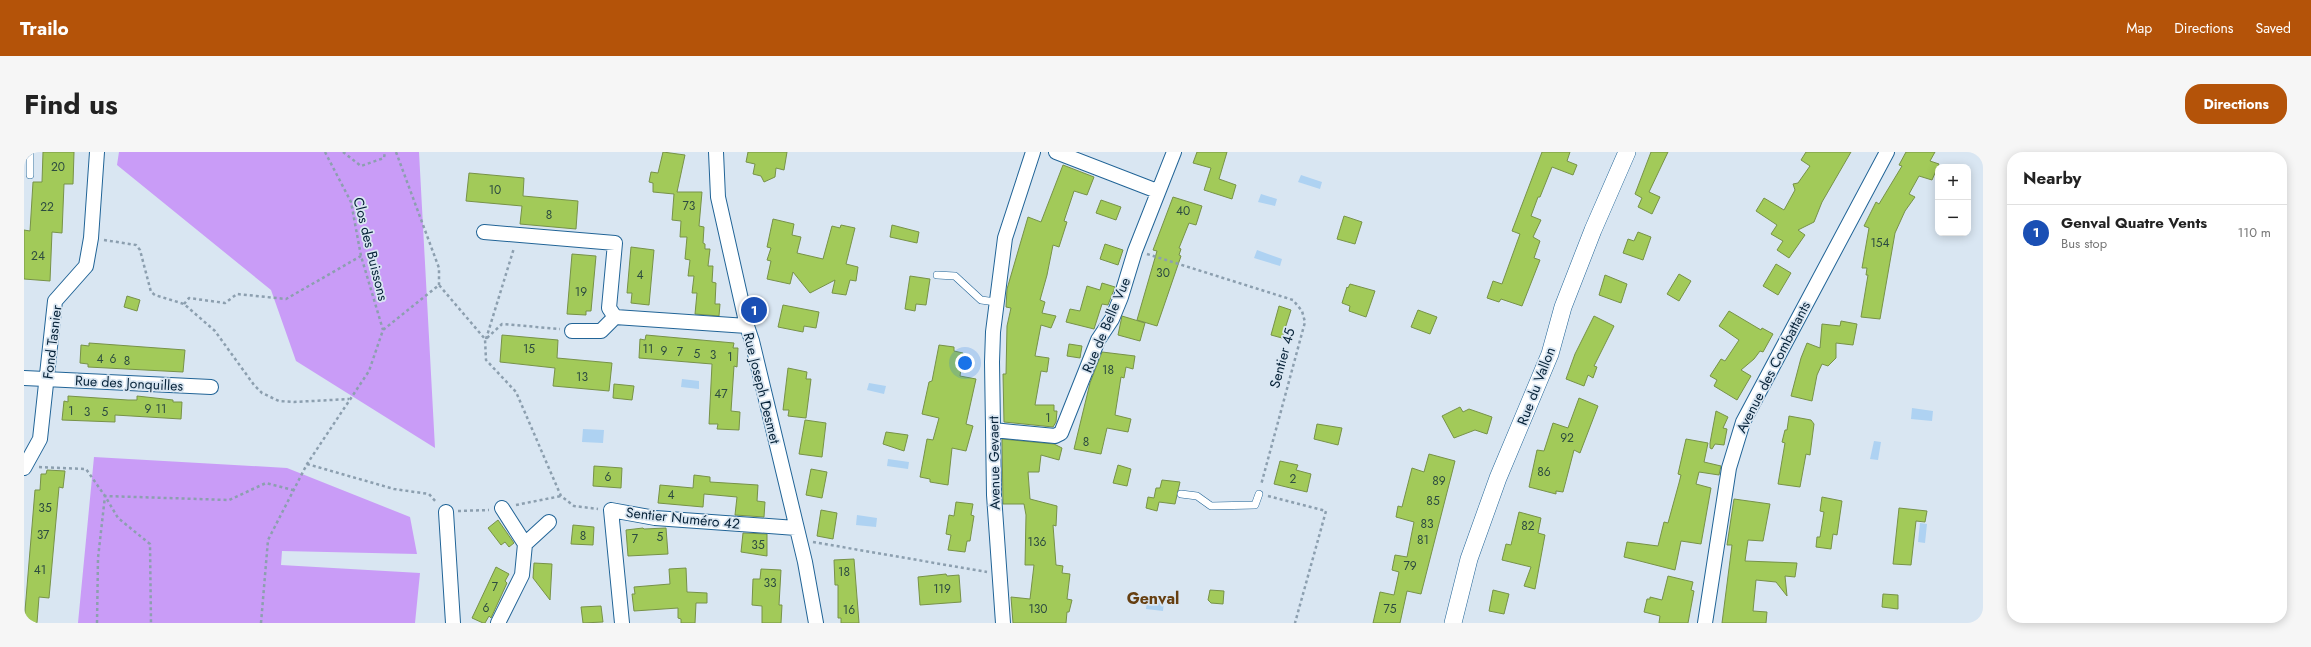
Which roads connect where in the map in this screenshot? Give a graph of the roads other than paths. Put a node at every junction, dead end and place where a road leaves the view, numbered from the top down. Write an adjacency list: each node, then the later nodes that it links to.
1 (30, 152): 9 (lane)
2 (97, 152): 18 (street, Fond Tasnier)
3 (716, 152): 15 (street, Rue Joseph Desmet)
4 (1033, 152): 13 (street, Avenue Gevaert)
5 (1056, 152): 10 (street)
6 (1174, 152): 10 (street, Rue de Belle Vue)
7 (1628, 152): 34 (street, Rue du Vallon)
8 (1887, 152): 35 (street, Avenue des Combattants)
9 (30, 175)
10 (1157, 191): 20 (street, Rue de Belle Vue)
11 (484, 232): 14 (street)
12 (937, 275): 13 (lane)
13 (996, 302): 20 (street, Avenue Gevaert)
14 (615, 317): 15 (street); 16 (street)
15 (747, 326): 27 (street, Rue Joseph Desmet)
16 (572, 331)
17 (24, 378): 18 (street, Rue des Jonquilles)
18 (48, 378): 19 (street, Rue des Jonquilles); 21 (street, Fond Tasnier)
19 (211, 387)
20 (993, 430): 33 (street, Avenue Gevaert)
21 (24, 467)
22 (1182, 494): 23 (lane)
23 (1259, 494)
24 (502, 508): 28 (street)
25 (446, 512): 29 (street)
26 (549, 522): 28 (street)
27 (797, 534): 31 (street, Sentier Numéro 42); 32 (street, Rue Joseph Desmet)
28 (525, 544): 30 (street)
29 (453, 623)
30 (498, 623)
31 (622, 623)
32 (816, 623)
33 (1003, 623)
34 (1454, 623)
35 (1706, 623)

